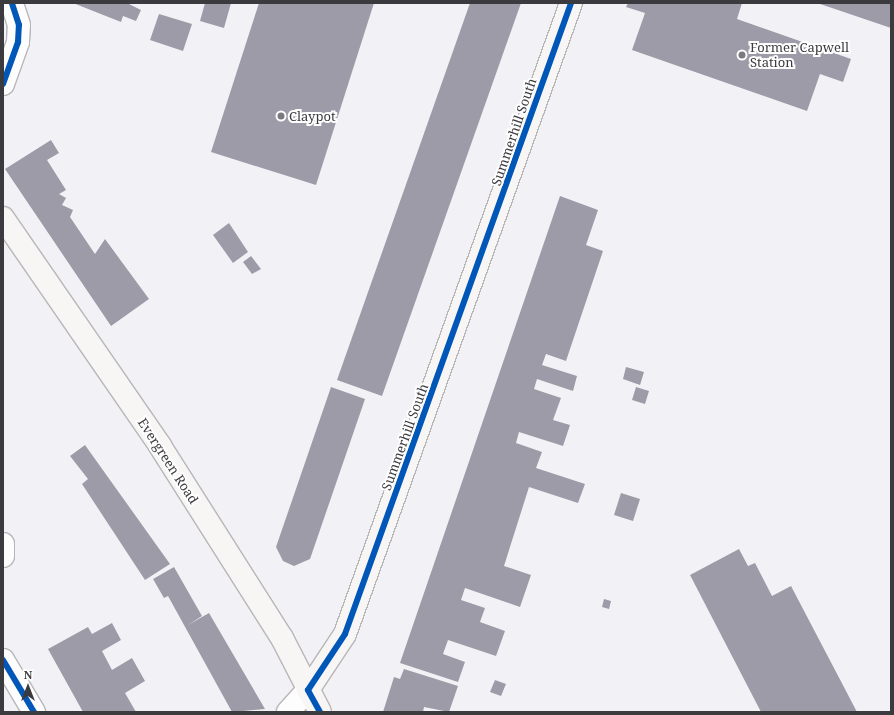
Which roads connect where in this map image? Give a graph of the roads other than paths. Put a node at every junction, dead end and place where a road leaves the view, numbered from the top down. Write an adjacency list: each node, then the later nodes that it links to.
1 (12, 3): 3 (street)
2 (571, 3): 8 (street, Summerhill South)
3 (3, 84)
4 (3, 218): 8 (street, Evergreen Road)
5 (3, 544): 6 (street)
6 (3, 556)
7 (3, 660): 9 (street)
8 (308, 690): 10 (street); 11 (street, Evergreen Road)
9 (34, 712)
10 (288, 712)
11 (320, 712)

